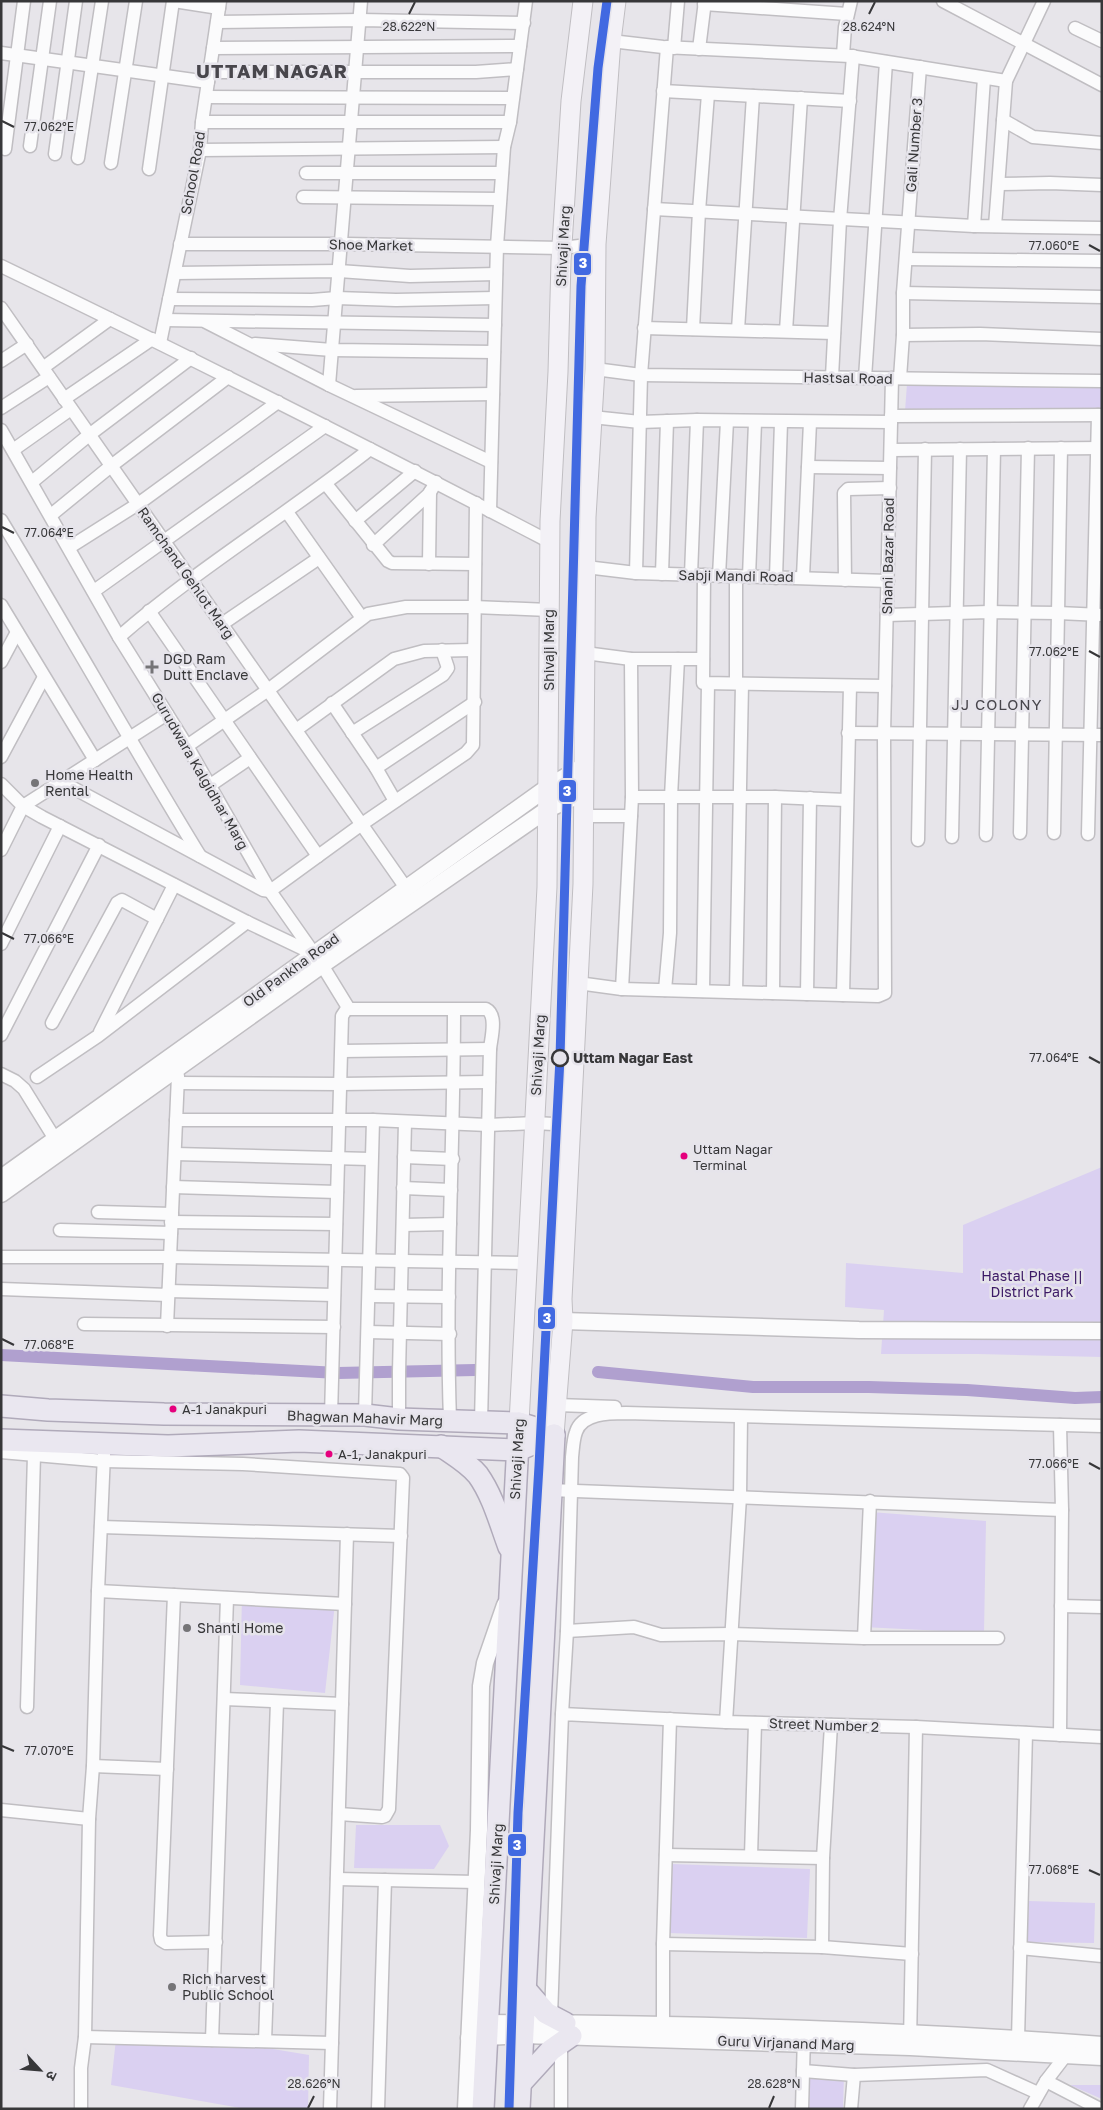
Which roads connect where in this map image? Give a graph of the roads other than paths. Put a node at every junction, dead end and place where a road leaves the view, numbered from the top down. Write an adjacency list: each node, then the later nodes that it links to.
1 (24, 1): 31 (street)
2 (50, 1): 33 (street)
3 (76, 1): 34 (street)
4 (102, 1): 36 (street)
5 (136, 1): 39 (street)
6 (174, 1): 16 (street); 41 (street)
7 (361, 1): 18 (street)
8 (526, 1): 20 (street)
9 (583, 1): 90 (main road, Shivaji Marg)
10 (616, 1): 22 (main road)
11 (678, 1): 28 (street)
12 (852, 1): 17 (street)
13 (1044, 1): 24 (street)
14 (945, 2): 24 (street)
15 (704, 3): 17 (street); 29 (street)
16 (220, 5): 19 (street, School Road)
17 (847, 14): 32 (street)
18 (360, 20): 19 (street); 20 (street); 25 (street)
19 (217, 22): 27 (street, School Road)
20 (524, 23): 26 (street)
21 (1075, 28): 23 (street)
22 (611, 41): 28 (street); 88 (main road)
23 (1102, 41)
24 (1022, 44): 44 (street); 45 (street)
25 (357, 46): 26 (street); 27 (street); 40 (street)
26 (520, 46): 38 (street)
27 (213, 48): 42 (street, School Road)
28 (670, 48): 29 (street); 46 (street)
29 (699, 49): 32 (street)
30 (1, 53): 31 (street)
31 (17, 55): 33 (street); 62 (street)
32 (848, 56): 35 (street); 53 (street)
33 (42, 59): 34 (street); 59 (street)
34 (67, 62): 36 (street); 64 (street)
35 (886, 62): 37 (street); 81 (street)
36 (92, 66): 39 (street); 65 (street)
37 (920, 67): 43 (street); 82 (street, Gali Number 3)
38 (517, 69): 40 (street); 51 (street)
39 (126, 71): 41 (street); 66 (street)
40 (356, 71): 42 (street); 50 (street)
41 (162, 76): 42 (street); 67 (street)
42 (209, 77): 49 (street, School Road)
43 (984, 78): 44 (street); 83 (street)
44 (1006, 81): 54 (street)
45 (1102, 85)
46 (664, 92): 47 (street); 76 (street)
47 (708, 94): 48 (street); 77 (street)
48 (753, 96): 52 (street); 78 (street)
49 (206, 97): 50 (street); 55 (street, School Road)
50 (353, 98): 51 (street); 56 (street)
51 (513, 98): 57 (street)
52 (801, 98): 53 (street); 79 (street)
53 (850, 101): 80 (street)
54 (1003, 120): 58 (street); 71 (street)
55 (202, 122): 56 (street); 63 (street, School Road)
56 (350, 122): 57 (street); 61 (street)
57 (510, 122): 60 (street)
58 (1102, 143)
59 (30, 146)
60 (504, 147): 61 (street); 69 (street)
61 (348, 148): 63 (street); 70 (street)
62 (5, 149)
63 (200, 150): 86 (street, School Road)
64 (55, 154)
65 (78, 158)
66 (111, 162)
67 (149, 170)
68 (306, 173): 70 (street)
69 (502, 173): 70 (street); 75 (street)
70 (347, 174): 74 (street)
71 (999, 184): 72 (street); 84 (street)
72 (1102, 185)
73 (303, 197): 74 (street)
74 (345, 198): 75 (street); 87 (street)
75 (500, 199): 89 (street)
76 (654, 209): 77 (street); 108 (street)
77 (699, 211): 78 (street); 109 (street)
78 (745, 214): 79 (street); 110 (street)
79 (793, 217): 80 (street); 111 (street)
80 (840, 220): 81 (street); 112 (street)
81 (874, 221): 82 (street); 127 (street)
82 (909, 223): 83 (street); 91 (street, Gali Number 3)
83 (974, 226): 84 (street)
84 (995, 226): 85 (street)
85 (1102, 228)
86 (180, 244): 87 (street, Shoe Market); 95 (street, School Road)
87 (342, 244): 89 (street, Shoe Market); 94 (street)
88 (596, 244): 90 (street, Shoe Market); 122 (main road)
89 (497, 246): 90 (street, Shoe Market); 96 (street)
90 (562, 248): 176 (main road, Shivaji Marg)
91 (906, 259): 92 (street); 97 (street, Gali Number 3)
92 (1102, 261)
93 (1, 266): 103 (street)
94 (339, 271): 95 (street); 96 (street); 99 (street)
95 (174, 272): 101 (street, School Road)
96 (496, 274): 100 (street)
97 (904, 293): 98 (street); 113 (street, Shani Bazar Road)
98 (1102, 297)
99 (337, 298): 100 (street); 101 (street); 106 (street)
100 (495, 298): 107 (street)
101 (169, 299): 104 (street, School Road)
102 (1, 308): 116 (street, Ramchand Gehlot Marg)
103 (110, 318): 115 (street); 123 (street)
104 (165, 320): 105 (street); 115 (street, School Road)
105 (204, 321): 106 (street); 117 (street)
106 (335, 324): 107 (street); 118 (street)
107 (495, 325): 119 (street)
108 (644, 328): 109 (street); 124 (street)
109 (693, 329): 110 (street)
110 (738, 330): 111 (street)
111 (786, 331): 112 (street)
112 (834, 332): 126 (street)
113 (903, 335): 114 (street); 128 (street, Shani Bazar Road)
114 (1102, 338)
115 (156, 341): 120 (street); 134 (street)
116 (27, 344): 121 (street); 123 (street, Ramchand Gehlot Marg)
117 (248, 344): 118 (street); 130 (street)
118 (332, 350): 119 (street); 130 (street)
119 (494, 352): 131 (street)
120 (190, 358): 125 (street); 148 (street)
121 (1, 361)
122 (595, 369): 124 (street, Hastsal Road); 137 (main road)
123 (46, 372): 134 (street, Ramchand Gehlot Marg); 135 (street)
124 (641, 375): 126 (street, Hastsal Road); 142 (street)
125 (228, 377): 133 (street); 159 (street)
126 (832, 377): 127 (street, Hastsal Road)
127 (865, 378): 128 (street, Hastsal Road)
128 (896, 378): 129 (street, Hastsal Road); 138 (street, Shani Bazar Road)
129 (1102, 381)
130 (329, 385): 132 (street)
131 (493, 394): 132 (street); 158 (street)
132 (354, 396): 158 (street)
133 (278, 402): 146 (street); 168 (street)
134 (68, 404): 148 (street, Ramchand Gehlot Marg); 156 (street)
135 (1, 408)
136 (1100, 415): 138 (street); 151 (street)
137 (592, 417): 142 (street); 183 (main road)
138 (891, 419): 145 (street); 157 (street, Shani Bazar Road)
139 (697, 420): 140 (street); 141 (street); 186 (street)
140 (667, 421): 142 (street); 185 (street)
141 (727, 421): 143 (street); 187 (street)
142 (640, 422): 184 (street)
143 (755, 422): 144 (street); 188 (street)
144 (781, 422): 145 (street); 191 (street)
145 (810, 422): 160 (street)
146 (325, 426): 152 (street); 175 (street)
147 (1, 430): 156 (street, Gurudwara Kalgidhar Marg)
148 (89, 435): 159 (street, Ramchand Gehlot Marg); 164 (street)
149 (1028, 448): 150 (street); 155 (street); 202 (street)
150 (1061, 448): 151 (street); 203 (street)
151 (1099, 448): 163 (street)
152 (370, 449): 162 (street); 165 (street)
153 (925, 449): 154 (street); 157 (street); 201 (street)
154 (960, 449): 155 (street); 204 (street)
155 (994, 449): 200 (street)
156 (13, 450): 164 (street, Gurudwara Kalgidhar Marg)
157 (891, 450): 161 (street, Shani Bazar Road)
158 (491, 462): 170 (street)
159 (111, 466): 168 (street, Ramchand Gehlot Marg); 172 (street)
160 (808, 467): 161 (street); 189 (street)
161 (890, 468): 167 (street, Shani Bazar Road)
162 (415, 471): 166 (street); 174 (street)
163 (1099, 480): 178 (street)
164 (32, 482): 172 (street, Gurudwara Kalgidhar Marg)
165 (326, 484): 171 (street); 174 (street)
166 (433, 487): 169 (street); 177 (street); 181 (street)
167 (890, 488): 193 (street); 194 (street, Shani Bazar Road)
168 (138, 504): 175 (street, Ramchand Gehlot Marg); 179 (street)
169 (476, 504): 170 (street); 182 (street)
170 (490, 511): 176 (street)
171 (286, 512): 180 (street); 192 (street)
172 (50, 514): 179 (street, Gurudwara Kalgidhar Marg)
173 (1, 520): 238 (street)
174 (355, 521): 177 (street)
175 (164, 542): 192 (street, Ramchand Gehlot Marg); 195 (street)
176 (550, 542): 198 (main road, Shivaji Marg)
177 (373, 545): 181 (street)
178 (1098, 546): 190 (street)
179 (70, 547): 195 (street, Gurudwara Kalgidhar Marg)
180 (319, 558): 207 (street); 208 (street)
181 (429, 564): 182 (street)
182 (475, 564): 197 (street)
183 (586, 567): 184 (street, Sabji Mandi Road); 213 (main road)
184 (636, 573): 185 (street, Sabji Mandi Road)
185 (662, 574): 186 (street, Sabji Mandi Road)
186 (698, 575): 187 (street, Sabji Mandi Road); 216 (street)
187 (719, 576): 188 (street, Sabji Mandi Road)
188 (742, 576): 191 (street, Sabji Mandi Road); 219 (street)
189 (803, 577): 191 (street, Sabji Mandi Road); 193 (street, Sabji Mandi Road)
190 (1098, 577): 206 (street)
191 (776, 578)
192 (191, 580): 199 (street); 208 (street, Ramchand Gehlot Marg)
193 (845, 580): 194 (street, Sabji Mandi Road)
194 (888, 582): 205 (street, Shani Bazar Road)
195 (94, 591): 210 (street, Gurudwara Kalgidhar Marg)
196 (1, 605): 209 (street)
197 (474, 606): 198 (street); 207 (street); 212 (street)
198 (549, 610): 248 (main road, Shivaji Marg)
199 (149, 611): 210 (street); 227 (street)
200 (989, 612): 202 (street); 204 (street); 234 (street)
201 (923, 613): 204 (street); 205 (street); 232 (street)
202 (1024, 613): 203 (street); 235 (street)
203 (1058, 613): 206 (street); 236 (street)
204 (956, 614): 233 (street)
205 (887, 615): 222 (street, Shani Bazar Road)
206 (1097, 616): 237 (street)
207 (362, 618): 223 (street)
208 (222, 624): 223 (street, Ramchand Gehlot Marg)
209 (17, 632): 217 (street); 218 (street)
210 (119, 637): 226 (street, Gurudwara Kalgidhar Marg)
211 (442, 650): 212 (street); 225 (street); 229 (street)
212 (473, 650): 224 (street)
213 (585, 653): 214 (street); 243 (main road)
214 (631, 659): 215 (street); 252 (street)
215 (678, 659): 216 (street); 253 (street)
216 (703, 659): 220 (street)
217 (1, 662)
218 (44, 677): 240 (street); 242 (street)
219 (739, 683): 220 (street); 221 (street); 251 (street)
220 (708, 684): 250 (street)
221 (850, 686): 222 (street); 230 (street)
222 (885, 686): 231 (street, Shani Bazar Road)
223 (268, 690): 227 (street); 228 (street, Ramchand Gehlot Marg)
224 (475, 702): 244 (street); 256 (street)
225 (332, 704): 228 (street); 229 (street)
226 (167, 714): 238 (street); 239 (street, Gurudwara Kalgidhar Marg)
227 (224, 721): 239 (street); 241 (street)
228 (296, 730): 262 (street, Ramchand Gehlot Marg)
229 (352, 733): 244 (street)
230 (848, 733): 231 (street); 257 (street)
231 (884, 734): 232 (street); 288 (street, Shani Bazar Road)
232 (919, 734): 233 (street); 269 (street)
233 (953, 734): 234 (street); 268 (street)
234 (988, 734): 235 (street); 267 (street)
235 (1021, 734): 236 (street); 264 (street)
236 (1056, 734): 237 (street); 265 (street)
237 (1096, 735): 266 (street)
238 (128, 739): 242 (street); 273 (street)
239 (187, 746): 247 (street, Gurudwara Kalgidhar Marg)
240 (1, 756)
241 (250, 758): 247 (street); 272 (street)
242 (95, 760): 245 (street)
243 (584, 766): 248 (street, Old Pankha Road); 249 (main road)
244 (376, 768): 256 (street)
245 (62, 782): 258 (street); 273 (street)
246 (1, 784): 258 (street)
247 (209, 786): 276 (street, Gurudwara Kalgidhar Marg)
248 (548, 787): 259 (main road, Shivaji Marg); 275 (street, Old Pankha Road)
249 (584, 793): 259 (street, Old Pankha Road); 260 (main road)
250 (707, 796): 251 (street); 253 (street); 284 (street)
251 (740, 796): 254 (street); 285 (street)
252 (632, 797): 253 (street); 261 (street)
253 (671, 797): 283 (street)
254 (774, 797): 255 (street); 286 (street)
255 (810, 798): 257 (street); 287 (street)
256 (394, 800): 262 (street)
257 (846, 800): 288 (street)
258 (23, 806): 263 (street); 271 (street)
259 (548, 809): 280 (street, Old Pankha Road); 307 (main road, Shivaji Marg)
260 (583, 816): 261 (street); 281 (main road)
261 (632, 816): 282 (street)
262 (362, 824): 272 (street); 275 (street, Ramchand Gehlot Marg)
263 (60, 826): 270 (street); 279 (street)
264 (1020, 833)
265 (1054, 833)
266 (1088, 834)
267 (986, 835)
268 (952, 837)
269 (918, 840)
270 (98, 845): 274 (street); 292 (street)
271 (1, 850)
272 (318, 856): 276 (street)
273 (201, 858): 276 (street)
274 (174, 885): 277 (street); 278 (street)
275 (406, 888): 280 (street, Old Pankha Road)
276 (270, 891): 280 (street, Gurudwara Kalgidhar Marg)
277 (157, 919): 291 (street); 293 (street)
278 (247, 922): 280 (street); 293 (street)
279 (1, 944)
280 (317, 959): 289 (street, Gurudwara Kalgidhar Marg); 298 (street, Old Pankha Road); 311 (street, Old Pankha Road)
281 (578, 983): 282 (street); 310 (main road)
282 (622, 989): 283 (street)
283 (665, 990): 284 (street)
284 (703, 991): 285 (street)
285 (736, 992): 286 (street)
286 (773, 994): 287 (street)
287 (807, 994): 288 (street)
288 (842, 996)
289 (349, 1009): 290 (street); 295 (street)
290 (454, 1010): 294 (street); 296 (street)
291 (52, 1023)
292 (1, 1035)
293 (98, 1036): 299 (street)
294 (490, 1050): 296 (street); 301 (street)
295 (342, 1051): 296 (street); 302 (street)
296 (454, 1051): 300 (street)
297 (1, 1074): 311 (street)
298 (178, 1076): 302 (street); 303 (street); 322 (street, Old Pankha Road)
299 (37, 1078)
300 (454, 1081): 301 (street); 302 (street); 308 (street)
301 (489, 1082): 309 (street)
302 (341, 1084): 304 (street)
303 (176, 1120): 304 (street); 312 (street)
304 (340, 1120): 305 (street); 313 (street)
305 (373, 1120): 306 (street); 315 (street)
306 (405, 1122): 308 (street); 314 (street)
307 (535, 1123): 309 (street); 310 (street); 336 (main road, Shivaji Marg)
308 (454, 1124): 309 (street); 316 (street)
309 (488, 1125): 335 (street)
310 (571, 1125): 343 (main road)
311 (54, 1140): 317 (street, Old Pankha Road)
312 (174, 1154): 313 (street); 318 (street)
313 (338, 1158): 315 (street); 321 (street)
314 (404, 1158): 316 (street); 319 (street)
315 (370, 1159): 332 (street)
316 (452, 1159): 320 (street)
317 (1, 1178)
318 (173, 1187): 321 (street); 324 (street)
319 (403, 1188): 320 (street); 327 (street)
320 (451, 1190): 326 (street)
321 (337, 1192): 325 (street)
322 (1, 1194)
323 (98, 1212): 324 (street)
324 (171, 1223): 325 (street); 328 (street); 330 (street)
325 (336, 1224): 331 (street)
326 (450, 1224): 327 (street); 334 (street)
327 (402, 1225): 333 (street)
328 (60, 1230)
329 (1, 1257): 330 (street)
330 (169, 1257): 331 (street); 338 (street)
331 (335, 1260): 332 (street); 339 (street)
332 (370, 1260): 333 (street); 340 (street)
333 (402, 1261): 334 (street); 341 (street)
334 (449, 1263): 335 (street); 342 (street)
335 (484, 1263): 336 (street); 359 (street)
336 (527, 1263): 360 (main road, Shivaji Marg)
337 (1, 1289): 338 (street)
338 (168, 1293): 339 (street); 345 (street)
339 (334, 1295): 346 (street)
340 (369, 1296): 341 (street); 348 (street)
341 (401, 1296): 342 (street); 349 (street)
342 (449, 1297): 350 (street)
343 (563, 1321): 347 (street); 351 (main road)
344 (84, 1324): 345 (street)
345 (167, 1326): 346 (street)
346 (334, 1326): 354 (street)
347 (1102, 1331)
348 (368, 1332): 349 (street); 353 (street)
349 (401, 1332): 350 (street); 357 (street)
350 (450, 1334): 358 (street)
351 (557, 1405): 356 (street); 363 (main road)
352 (1, 1406): 354 (main road, Bhagwan Mahavir Marg)
353 (365, 1415): 354 (main road, Bhagwan Mahavir Marg); 357 (main road, Bhagwan Mahavir Marg)
354 (331, 1416)
355 (741, 1417): 361 (street); 371 (street); 372 (street)
356 (1102, 1418)
357 (399, 1419): 358 (main road, Bhagwan Mahavir Marg)
358 (450, 1420): 359 (main road, Bhagwan Mahavir Marg)
359 (480, 1422): 360 (main road, Bhagwan Mahavir Marg)
360 (519, 1423): 363 (main road, Bhagwan Mahavir Marg); 366 (main road, Shivaji Marg)
361 (1060, 1425): 362 (street); 374 (street)
362 (1102, 1426)
363 (554, 1435): 366 (main road); 370 (main road)
364 (1, 1440): 368 (main road, Bhagwan Mahavir Marg)
365 (441, 1446): 366 (main road, Bhagwan Mahavir Marg); 368 (main road, Bhagwan Mahavir Marg); 378 (main road)
366 (518, 1450): 378 (main road, Shivaji Marg)
367 (1, 1452): 369 (street)
368 (104, 1453): 369 (street); 375 (street); 377 (street)
369 (34, 1455): 393 (street)
370 (550, 1490): 371 (street); 420 (main road)
371 (573, 1490): 372 (street); 386 (street)
372 (740, 1497): 373 (street); 387 (street)
373 (870, 1502): 374 (street); 388 (street)
374 (1062, 1510): 384 (street)
375 (101, 1527): 376 (street); 380 (street)
376 (347, 1534): 377 (street); 383 (street)
377 (401, 1536): 406 (street)
378 (511, 1551): 379 (main road, Shivaji Marg)
379 (510, 1588): 413 (street); 424 (main road, Shivaji Marg)
380 (98, 1591): 381 (street); 403 (street)
381 (174, 1595): 382 (street); 404 (street)
382 (227, 1598): 383 (street); 390 (street)
383 (345, 1604): 392 (street)
384 (1061, 1606): 385 (street); 401 (street)
385 (1102, 1607)
386 (567, 1631): 387 (street); 394 (street)
387 (731, 1634): 388 (street); 396 (street)
388 (864, 1638): 389 (street)
389 (998, 1638)
390 (224, 1699): 391 (street); 414 (street)
391 (277, 1702): 392 (street); 429 (street)
392 (342, 1704): 406 (street)
393 (27, 1707)
394 (562, 1714): 395 (street, Street Number 2); 423 (street)
395 (670, 1719): 396 (street, Street Number 2); 408 (street)
396 (726, 1722): 397 (street, Street Number 2)
397 (755, 1723): 398 (street, Street Number 2); 409 (street)
398 (831, 1725): 399 (street, Street Number 2); 410 (street)
399 (916, 1727): 400 (street, Street Number 2); 419 (street)
400 (1026, 1733): 401 (street, Street Number 2); 417 (street)
401 (1060, 1735): 402 (street, Street Number 2)
402 (1102, 1737)
403 (94, 1766): 404 (street); 407 (street)
404 (167, 1769): 414 (street)
405 (1, 1810): 407 (street)
406 (339, 1814): 411 (street)
407 (89, 1819): 425 (street)
408 (666, 1855): 409 (street); 415 (street)
409 (751, 1856): 410 (street)
410 (823, 1858): 416 (street)
411 (337, 1879): 412 (street); 431 (street)
412 (384, 1880): 413 (street); 442 (street)
413 (476, 1882): 424 (street)
414 (216, 1942): 428 (street)
415 (663, 1944): 416 (street); 421 (street)
416 (822, 1947): 419 (street)
417 (1020, 1948): 418 (street); 427 (street)
418 (1102, 1952)
419 (912, 1954): 430 (street)
420 (525, 1989): 422 (main road); 423 (main road)
421 (663, 2024): 423 (street, Guru Virjanand Marg); 426 (street, Guru Virjanand Marg)
422 (523, 2029): 423 (street, Guru Virjanand Marg); 424 (street, Guru Virjanand Marg); 438 (main road)
423 (562, 2030): 426 (street, Guru Virjanand Marg); 438 (main road); 446 (street)
424 (481, 2033): 443 (street); 444 (main road, Shivaji Marg)
425 (86, 2037): 428 (street); 440 (street)
426 (804, 2037): 430 (street, Guru Virjanand Marg); 435 (street)
427 (1018, 2039): 430 (street, Guru Virjanand Marg); 432 (street, Guru Virjanand Marg)
428 (212, 2040): 429 (street)
429 (265, 2041): 431 (street)
430 (910, 2041): 433 (street, Guru Virjanand Marg)
431 (332, 2043): 441 (street)
432 (1102, 2045)
433 (1066, 2055): 434 (street, Guru Virjanand Marg); 437 (street)
434 (1102, 2057)
435 (803, 2071): 436 (street); 447 (street)
436 (854, 2075): 439 (street); 448 (street)
437 (1046, 2081): 439 (street); 450 (street)
438 (520, 2084): 445 (main road)
439 (1038, 2093): 449 (street)
440 (81, 2109)
441 (330, 2109)
442 (378, 2109)
443 (466, 2109)
444 (483, 2109)
445 (519, 2109)
446 (560, 2109)
447 (802, 2109)
448 (851, 2109)
449 (1030, 2109)
450 (1100, 2109)

